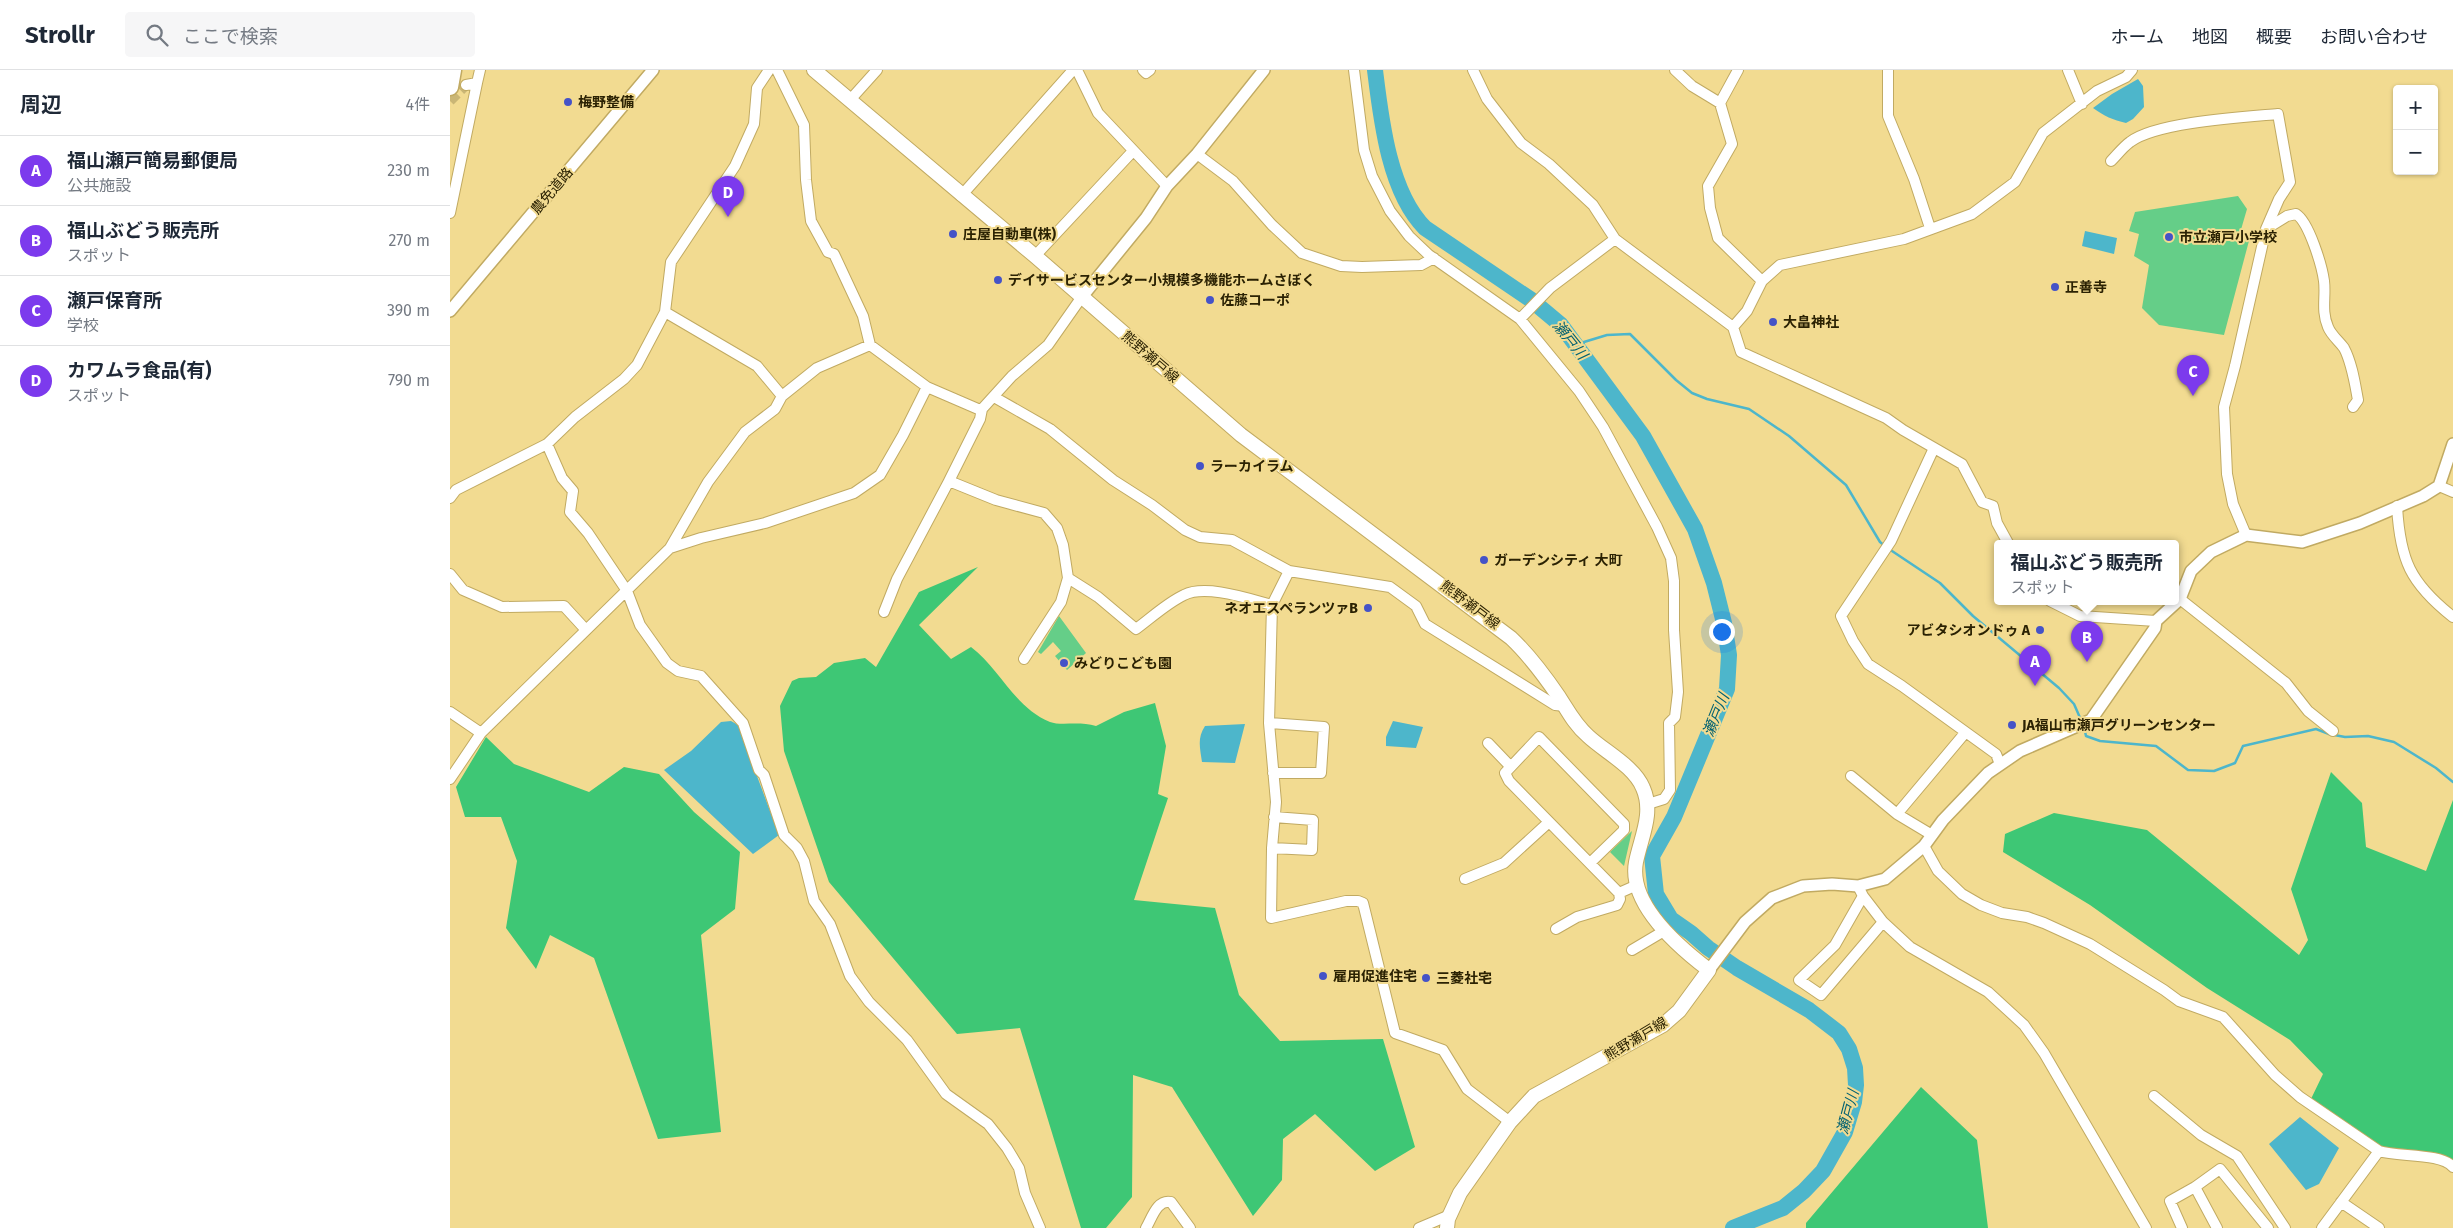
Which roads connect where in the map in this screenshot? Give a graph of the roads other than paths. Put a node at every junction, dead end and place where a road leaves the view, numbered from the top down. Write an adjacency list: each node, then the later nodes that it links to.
1 (453, 70): 21 (highway)
2 (480, 70): 20 (street)
3 (653, 70): 38 (street, 農免道路)
4 (769, 70): 39 (street)
5 (777, 70): 42 (street)
6 (814, 70): 22 (main road, 熊野瀬戸線)
7 (877, 70): 22 (street)
8 (1073, 70): 29 (street)
9 (1077, 70): 25 (street)
10 (1142, 70): 11 (street)
11 (1150, 70)
12 (1264, 70): 26 (street)
13 (1354, 70): 35 (street)
14 (1473, 70): 33 (street)
15 (1674, 70): 23 (street)
16 (1738, 70): 23 (street)
17 (1888, 70): 31 (street)
18 (2068, 70): 24 (street)
19 (2132, 70): 24 (street)
20 (477, 83): 21 (street); 30 (street)
21 (458, 86)
22 (850, 100): 29 (main road, 熊野瀬戸線)
23 (1720, 104): 36 (street)
24 (2082, 104): 31 (street)
25 (1133, 151): 28 (street); 34 (street)
26 (1197, 154): 28 (street); 35 (street)
27 (2111, 161): 32 (street)
28 (1167, 186): 37 (street)
29 (962, 196): 34 (main road, 熊野瀬戸線)
30 (450, 213)
31 (1930, 228): 36 (street)
32 (2266, 229): 46 (street); 56 (street)
33 (1615, 239): 40 (street); 41 (street)
34 (1034, 256): 37 (main road, 熊野瀬戸線)
35 (1434, 258): 40 (street)
36 (1762, 281): 41 (street)
37 (1081, 298): 45 (street); 72 (main road, 熊野瀬戸線)
38 (450, 311)
39 (666, 312): 44 (street); 48 (street)
40 (1522, 318): 84 (street)
41 (1733, 327): 50 (street)
42 (870, 345): 43 (street); 44 (street)
43 (927, 387): 47 (street); 58 (street)
44 (782, 396): 58 (street)
45 (994, 397): 47 (street); 59 (street)
46 (2353, 407)
47 (982, 409): 51 (street)
48 (547, 444): 54 (street); 62 (street)
49 (2453, 444): 52 (street)
50 (1934, 448): 57 (street); 77 (street)
51 (949, 482): 61 (street); 67 (street)
52 (2439, 486): 53 (street); 55 (street)
53 (2453, 492)
54 (450, 498)
55 (2397, 506): 56 (street); 68 (street)
56 (2246, 535): 63 (street)
57 (2006, 540)
58 (670, 548): 62 (street)
59 (1290, 571): 64 (street); 72 (street)
60 (450, 574): 70 (street)
61 (1068, 578): 64 (street); 71 (street)
62 (627, 591): 70 (street); 108 (street)
63 (2180, 599): 75 (street)
64 (1272, 605): 74 (street)
65 (2058, 605): 69 (street)
66 (2173, 605): 69 (street)
67 (884, 612)
68 (2453, 617)
69 (2156, 621): 79 (street)
70 (586, 630): 76 (street)
71 (1024, 659)
72 (1565, 706): 84 (main road, 熊野瀬戸線)
73 (450, 712): 76 (street)
74 (1269, 723): 81 (street); 81 (street)
75 (2333, 732)
76 (481, 733): 83 (street)
77 (1965, 733): 79 (street); 85 (street)
78 (1488, 743): 80 (street)
79 (2000, 764): 88 (street)
80 (1510, 766): 87 (street); 91 (street)
81 (1273, 773): 86 (street)
82 (1851, 776): 85 (street)
83 (450, 779)
84 (1648, 804): 93 (main road)
85 (1897, 814): 88 (street)
86 (1274, 818): 90 (street); 90 (street)
87 (1549, 822): 91 (street); 92 (street)
88 (1932, 835): 89 (street)
89 (1924, 846): 94 (street); 103 (street)
90 (1272, 848): 102 (street)
91 (1590, 863): 95 (street)
92 (1465, 879)
93 (1637, 885): 95 (street); 98 (main road)
94 (1861, 891): 96 (street); 96 (street); 100 (street)
95 (1618, 893): 97 (street)
96 (1883, 922): 112 (street)
97 (1556, 929)
98 (1664, 931): 99 (street); 100 (main road)
99 (1632, 950)
100 (1712, 967): 102 (main road, 熊野瀬戸線)
101 (2154, 1096): 116 (street)
102 (1510, 1122): 107 (main road, 熊野瀬戸線)
103 (2379, 1152): 104 (street); 106 (street)
104 (2453, 1167)
105 (2196, 1187): 113 (street); 114 (street); 115 (street)
106 (2341, 1202): 117 (street); 118 (street)
107 (1448, 1223): 111 (street)
108 (1040, 1228)
109 (1146, 1228): 110 (street)
110 (1190, 1228)
111 (1419, 1228)
112 (2146, 1228)
113 (2182, 1228)
114 (2218, 1228)
115 (2268, 1228)
116 (2285, 1228)
117 (2322, 1228)
118 (2379, 1228)

